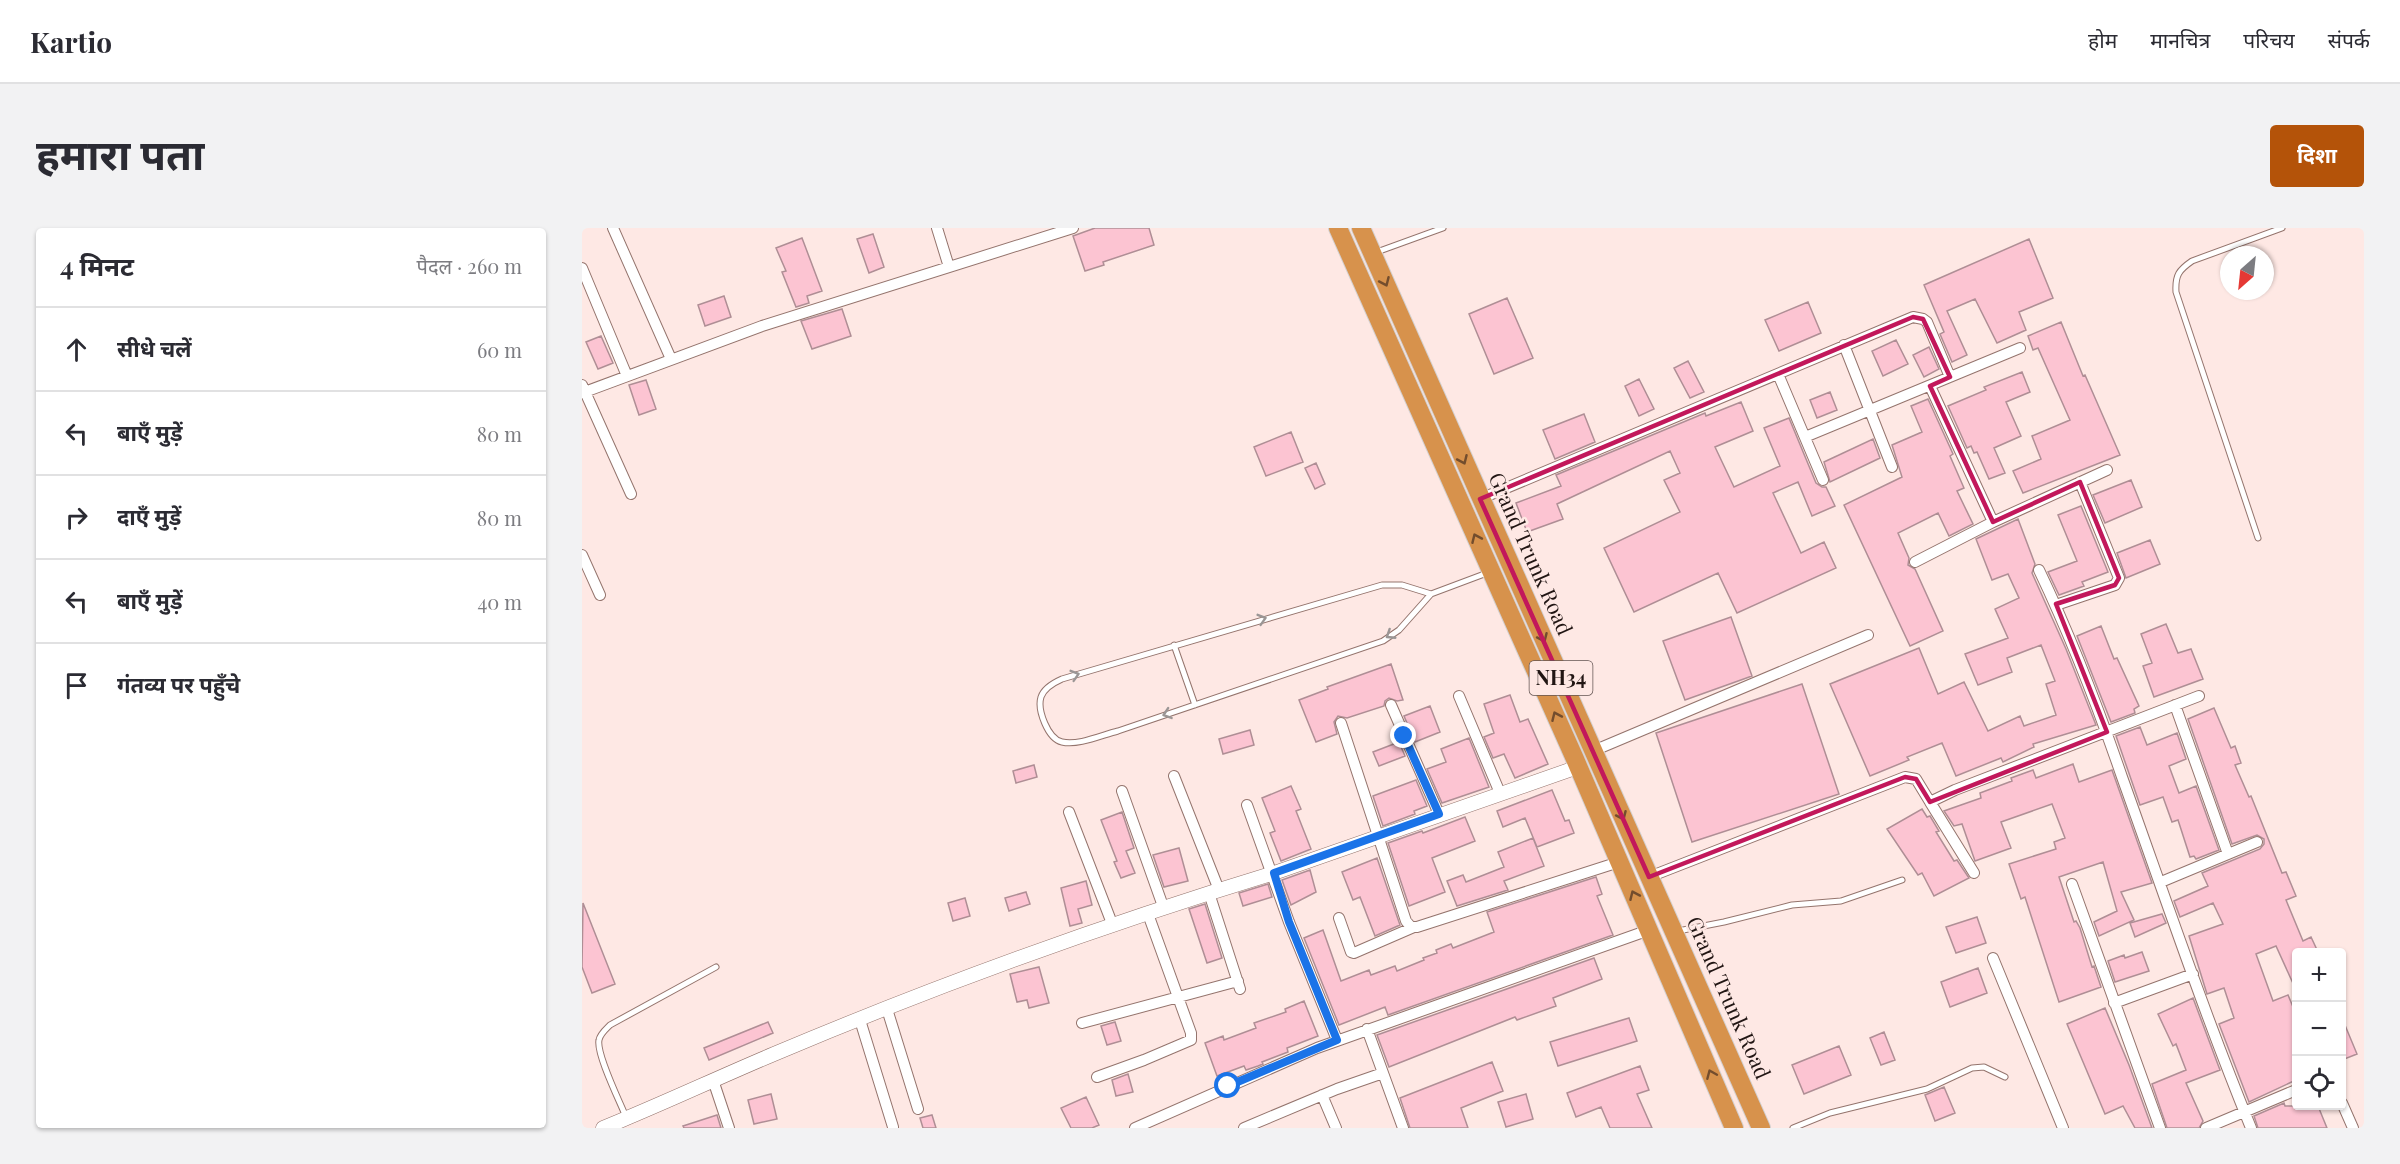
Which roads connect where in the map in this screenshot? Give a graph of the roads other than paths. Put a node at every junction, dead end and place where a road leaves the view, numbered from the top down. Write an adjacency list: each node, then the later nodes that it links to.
1 (613, 228): 13 (street)
2 (937, 228): 9 (street)
3 (1073, 228): 9 (street)
4 (1338, 228): 32 (highway, Grand Trunk Road / NH34, one-way to 4)
5 (1361, 228): 8 (highway, Grand Trunk Road / NH34)
6 (1443, 228): 8 (lane)
7 (2282, 228): 28 (lane)
8 (1373, 254): 26 (highway, Grand Trunk Road / NH34, one-way to 26)
9 (949, 267): 13 (street)
10 (582, 268): 15 (street)
11 (1844, 345): 14 (street); 16 (street); 19 (street)
12 (2020, 348): 16 (street)
13 (671, 359): 15 (street)
14 (1778, 374): 20 (street); 26 (street)
15 (627, 376): 18 (street)
16 (1950, 377): 17 (street)
17 (1930, 386): 19 (street); 27 (street)
18 (583, 390): 25 (street)
19 (1871, 410): 20 (street); 21 (street)
20 (1805, 437): 23 (street)
21 (1892, 467)
22 (2107, 470): 24 (street)
23 (1823, 480)
24 (2080, 482): 27 (street); 35 (street)
25 (631, 494)
26 (1480, 499): 45 (highway, Grand Trunk Road / NH34, one-way to 45)
27 (1993, 522): 30 (street)
28 (2258, 538)
29 (582, 555): 34 (street)
30 (1915, 562)
31 (2039, 570): 35 (street)
32 (1491, 572): 33 (lane); 46 (highway, Grand Trunk Road / NH34, one-way to 32)
33 (1431, 594): 37 (lane, one-way to 33); 40 (lane, one-way to 40)
34 (600, 595)
35 (2056, 605): 44 (street)
36 (1868, 635): 45 (street)
37 (1174, 645): 40 (lane); 40 (lane, one-way to 37)
38 (1459, 696): 49 (street)
39 (2199, 696): 42 (street)
40 (1194, 705)
41 (1391, 705): 53 (street)
42 (2175, 705): 44 (street); 56 (street)
43 (1341, 723): 54 (street)
44 (2107, 732): 50 (street); 62 (street)
45 (1593, 751): 60 (highway, Grand Trunk Road / NH34, one-way to 60)
46 (1578, 767): 49 (street); 57 (highway, Grand Trunk Road / NH34)
47 (1174, 776): 64 (street)
48 (1122, 792): 65 (street)
49 (1500, 794): 53 (street)
50 (1930, 802): 59 (street); 60 (street)
51 (1247, 805): 58 (street)
52 (1069, 812): 68 (street)
53 (1439, 814): 54 (street)
54 (1379, 835): 58 (street); 69 (street)
55 (2257, 842): 56 (street)
56 (2228, 854): 62 (street)
57 (1619, 862): 69 (street); 70 (highway, Grand Trunk Road / NH34, one-way to 57)
58 (1274, 873): 64 (street); 81 (street)
59 (1974, 873)
60 (1649, 877): 71 (highway, Grand Trunk Road / NH34)
61 (1902, 880): 71 (lane)
62 (2161, 882): 74 (street)
63 (2072, 884): 76 (street)
64 (1214, 892): 65 (street); 75 (street)
65 (1164, 909): 66 (street)
66 (1148, 914): 68 (street); 75 (street)
67 (1339, 918): 69 (street)
68 (1113, 926): 77 (street)
69 (1414, 927)
70 (1649, 930): 80 (street); 99 (highway, Grand Trunk Road / NH34, one-way to 70)
71 (1673, 931): 100 (highway, Grand Trunk Road / NH34)
72 (1993, 958): 102 (street)
73 (716, 967): 91 (lane)
74 (2193, 974): 76 (street); 90 (street)
75 (1176, 997): 79 (street); 83 (street)
76 (2114, 1003): 103 (street)
77 (887, 1009): 78 (street); 88 (street)
78 (860, 1020): 85 (street); 92 (street)
79 (1082, 1023)
80 (1367, 1029): 81 (street); 82 (street)
81 (1337, 1040): 93 (street)
82 (1383, 1073): 87 (street); 98 (street)
83 (1097, 1077)
84 (2005, 1077): 101 (lane)
85 (713, 1080): 91 (street); 95 (street)
86 (2292, 1092): 90 (street)
87 (1322, 1095): 96 (street); 97 (street)
88 (918, 1109)
89 (2345, 1110): 106 (street)
90 (2245, 1111): 104 (street); 105 (street)
91 (626, 1119): 94 (street)
92 (893, 1126)
93 (1141, 1127)
94 (603, 1128)
95 (729, 1128)
96 (1244, 1128)
97 (1336, 1128)
98 (1403, 1128)
99 (1734, 1128)
100 (1761, 1128)
101 (1793, 1128)
102 (2063, 1128)
103 (2160, 1128)
104 (2206, 1128)
105 (2251, 1128)
106 (2353, 1128)

